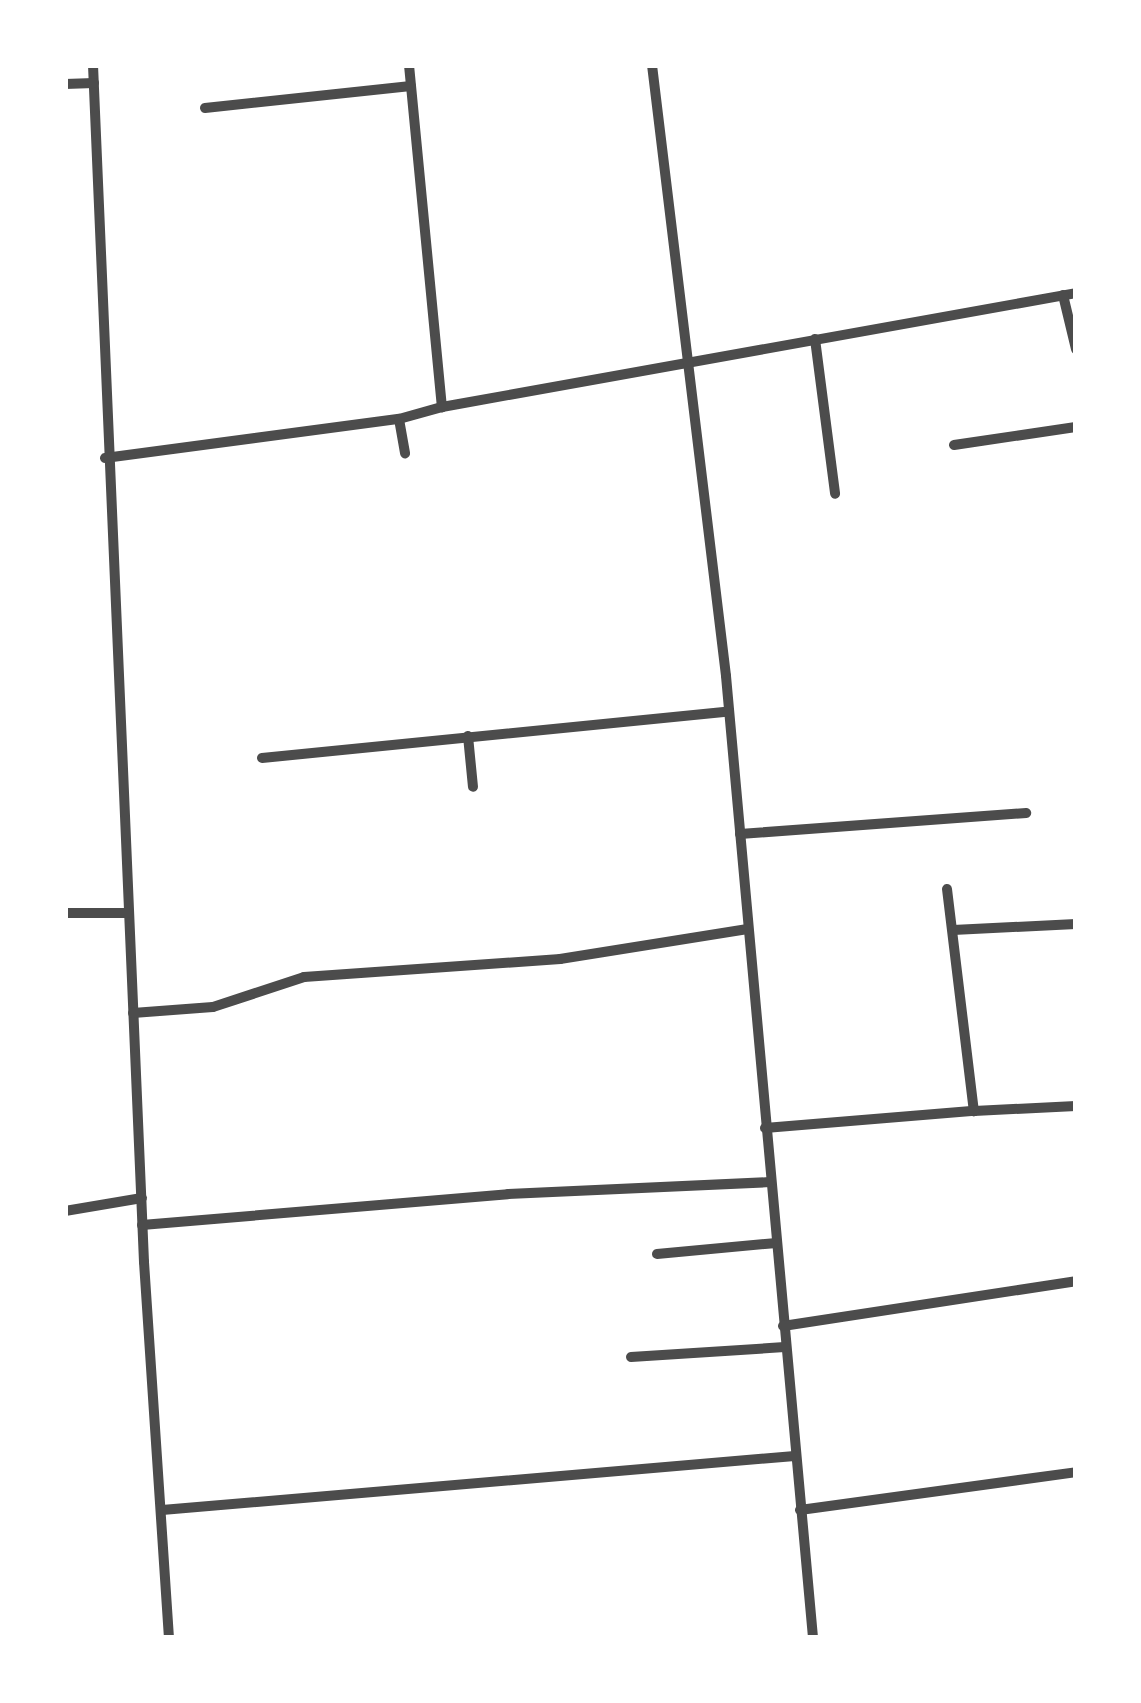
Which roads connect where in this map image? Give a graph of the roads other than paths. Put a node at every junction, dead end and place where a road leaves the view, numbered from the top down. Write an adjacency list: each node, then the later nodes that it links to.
1 (93, 65): 5 (street)
2 (410, 65): 6 (street)
3 (652, 65): 11 (street)
4 (65, 84): 5 (street)
5 (94, 84): 17 (street)
6 (412, 86): 7 (street); 12 (street)
7 (205, 108)
8 (1070, 294): 9 (street); 10 (street)
9 (815, 339): 11 (street); 18 (street)
10 (1076, 349)
11 (685, 363): 12 (street); 19 (street)
12 (442, 407): 13 (street)
13 (400, 418): 16 (street); 17 (street)
14 (1076, 426): 15 (street)
15 (954, 445)
16 (405, 453)
17 (105, 458): 26 (street)
18 (835, 494)
19 (729, 711): 20 (street); 24 (street)
20 (468, 736): 21 (street); 22 (street)
21 (262, 758)
22 (473, 787)
23 (1026, 813): 24 (street)
24 (740, 834): 29 (street)
25 (947, 889): 30 (street)
26 (128, 912): 27 (street); 31 (street)
27 (65, 914)
28 (1076, 924): 30 (street)
29 (748, 929): 31 (street); 34 (street)
30 (954, 930): 33 (street)
31 (133, 1013): 36 (street)
32 (1076, 1106): 33 (street)
33 (974, 1111): 34 (street)
34 (766, 1128): 35 (street)
35 (770, 1182): 38 (street); 39 (street)
36 (142, 1198): 37 (street); 38 (street)
37 (65, 1211)
38 (142, 1226): 47 (street)
39 (776, 1243): 40 (street); 42 (street)
40 (658, 1254)
41 (1076, 1281): 42 (street)
42 (784, 1326): 43 (street)
43 (785, 1347): 44 (street); 45 (street)
44 (630, 1357)
45 (795, 1456): 47 (street); 48 (street)
46 (1076, 1472): 48 (street)
47 (162, 1510): 49 (street)
48 (800, 1510): 50 (street)
49 (169, 1638)
50 (812, 1638)

